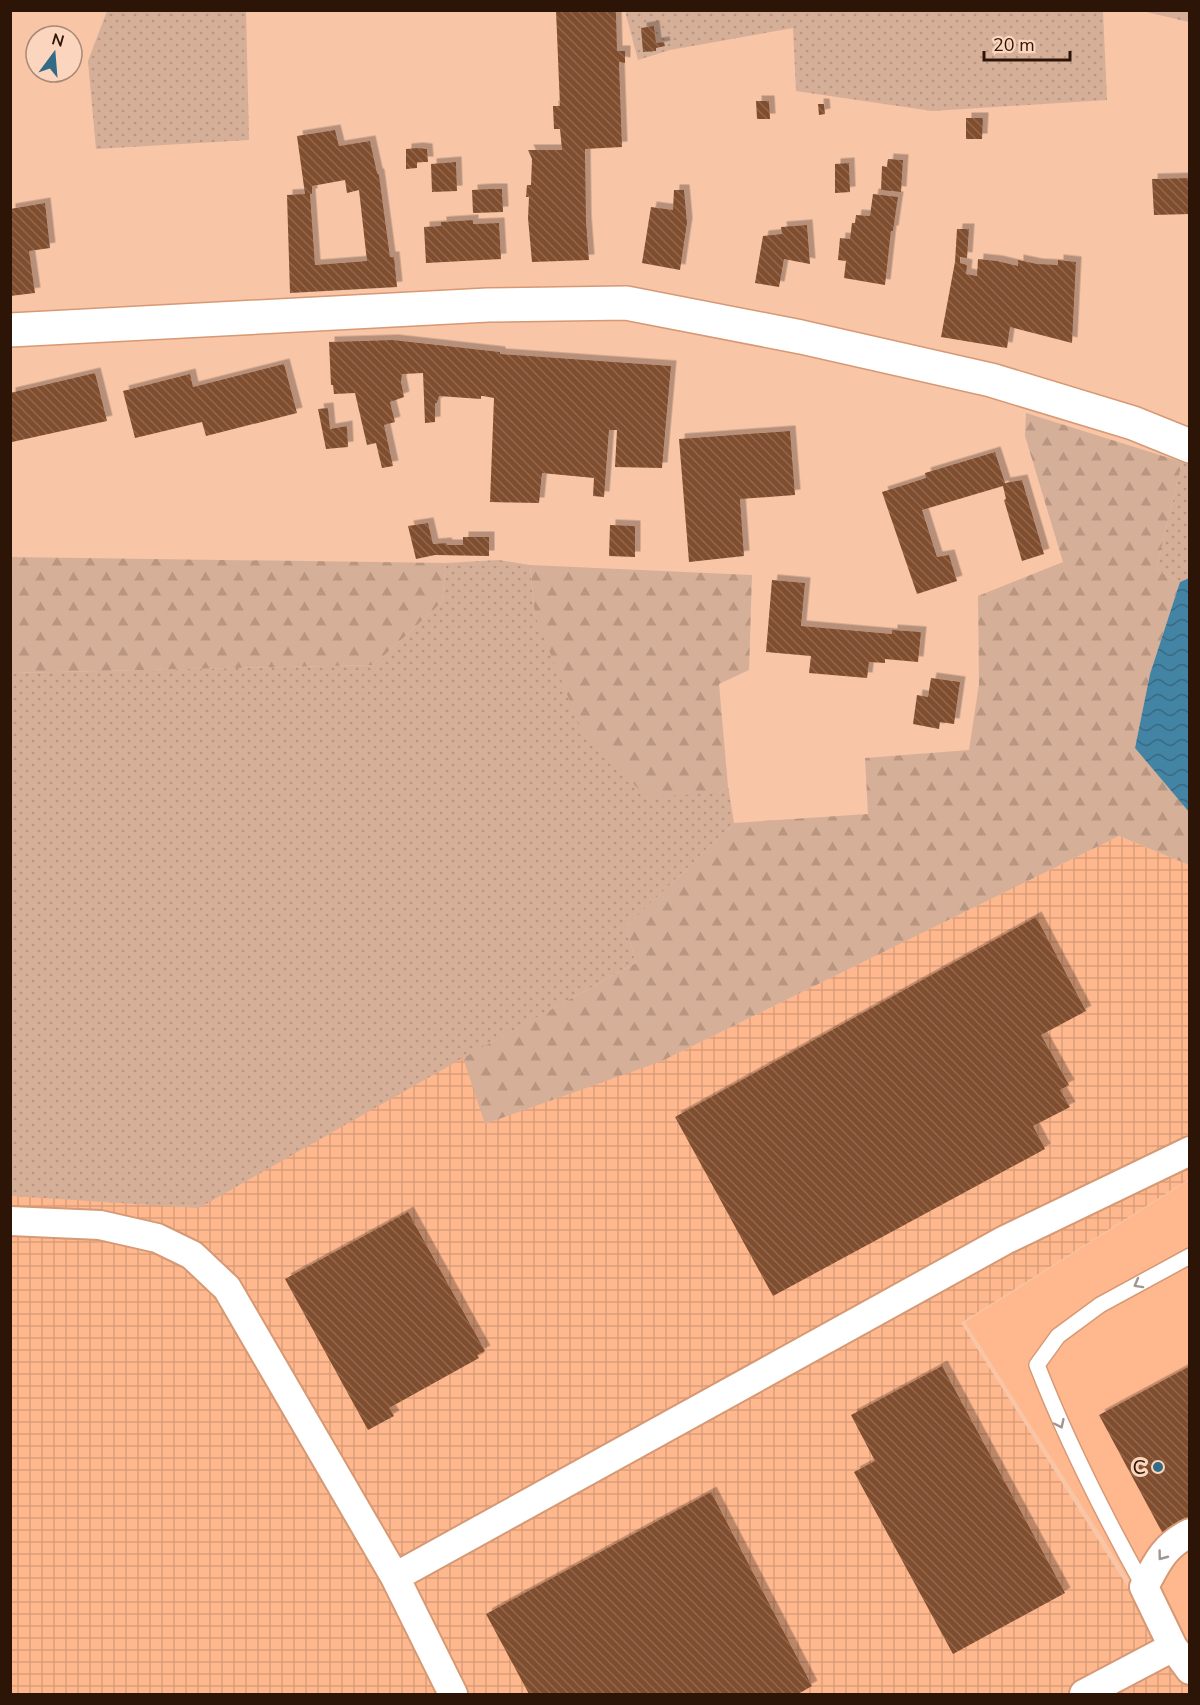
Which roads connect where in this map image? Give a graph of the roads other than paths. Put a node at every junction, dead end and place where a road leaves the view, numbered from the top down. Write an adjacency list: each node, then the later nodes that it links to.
1 (10, 330): 2 (street)
2 (1190, 446)
3 (1190, 1151): 7 (street)
4 (10, 1221): 7 (street)
5 (1190, 1256): 8 (lane, one-way to 8)
6 (1190, 1533): 8 (street, one-way to 8)
7 (395, 1577): 11 (street)
8 (1144, 1587): 9 (street)
9 (1173, 1647): 10 (street); 12 (street)
10 (1190, 1670)
11 (453, 1695)
12 (1084, 1695)

